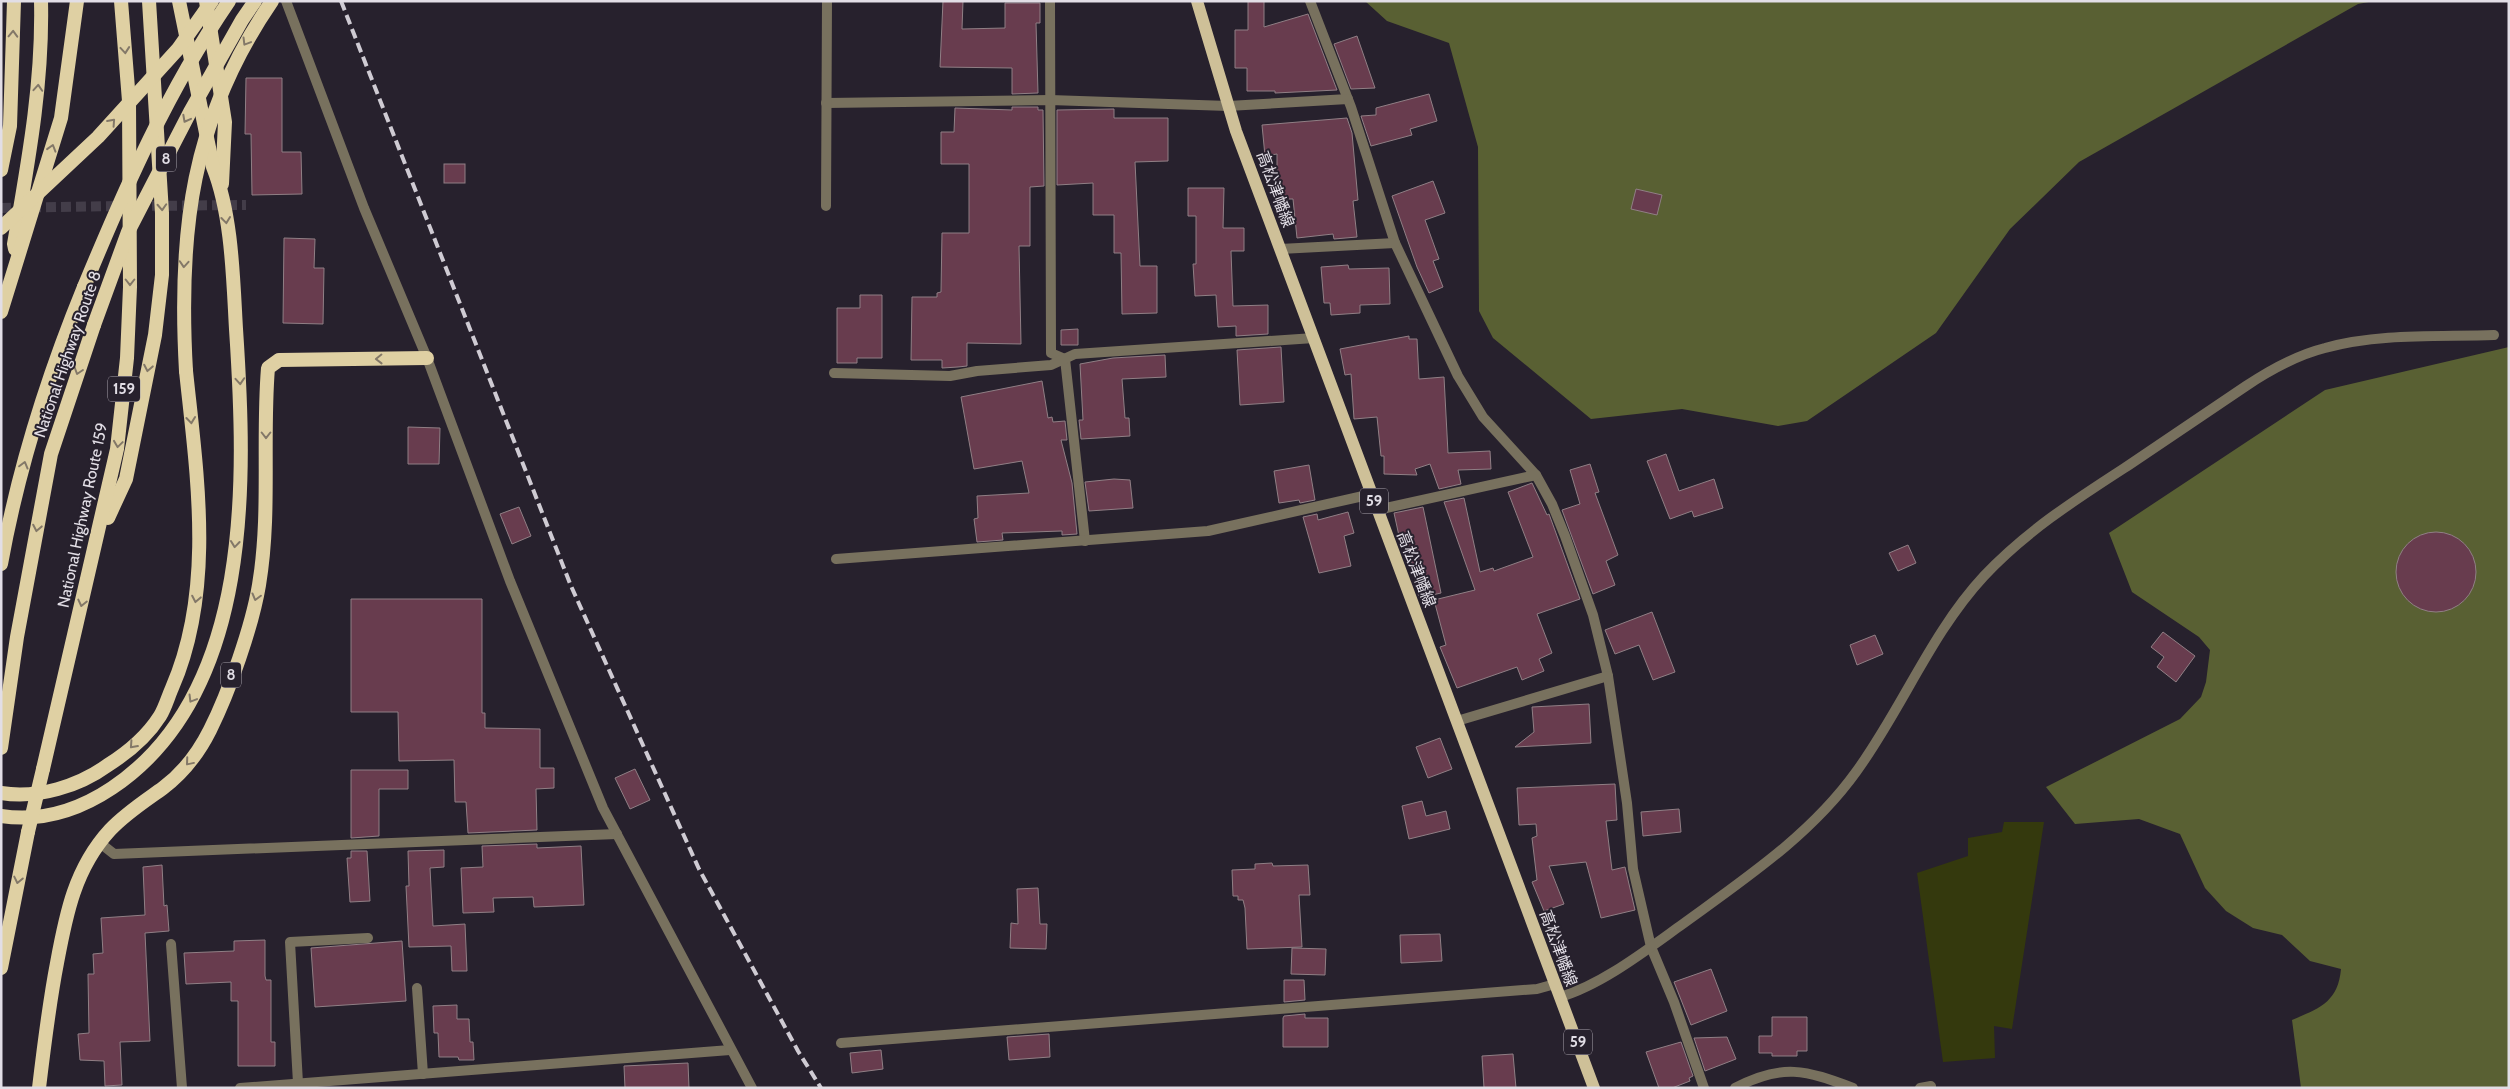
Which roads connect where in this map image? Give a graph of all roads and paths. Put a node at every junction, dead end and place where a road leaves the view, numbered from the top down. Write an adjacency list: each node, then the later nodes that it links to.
1 (14, 1): 17 (highway, one-way to 1)
2 (42, 1): 28 (highway, one-way to 2)
3 (77, 1): 28 (highway, one-way to 3)
4 (121, 1): 39 (highway, National Highway Route 159 / 159, one-way to 39)
5 (149, 1): 39 (highway, one-way to 39)
6 (179, 1): 23 (highway)
7 (206, 1): 23 (highway)
8 (212, 1): 25 (highway, one-way to 8, bridge)
9 (229, 1): 41 (highway, National Highway Route 8 / 8, one-way to 9, bridge)
10 (255, 1): 44 (highway, National Highway Route 8 / 8, one-way to 44, bridge)
11 (272, 1): 45 (highway, one-way to 45, bridge)
12 (286, 1): 32 (street)
13 (827, 1): 20 (street)
14 (1050, 1): 19 (street)
15 (1197, 1): 21 (main road, 高松津幡線 / 59)
16 (1310, 1): 18 (street)
17 (6, 63): 22 (highway)
18 (1348, 99): 21 (street); 26 (street)
19 (1050, 100): 20 (street); 21 (street); 33 (street)
20 (826, 103): 24 (street)
21 (1228, 106): 27 (main road, 高松津幡線 / 59)
22 (1, 170)
23 (222, 190): 46 (highway, one-way to 46)
24 (826, 206)
25 (1, 228)
26 (1395, 243): 27 (street); 35 (street)
27 (1280, 248): 31 (main road, 高松津幡線 / 59)
28 (18, 256): 29 (highway)
29 (2, 310)
30 (2494, 335): 51 (street)
31 (1314, 338): 33 (street); 36 (main road, 高松津幡線 / 59)
32 (428, 358): 47 (street); 48 (highway, 8, one-way to 48)
33 (1065, 359): 34 (street); 38 (street)
34 (834, 373)
35 (1536, 475): 37 (street); 42 (street)
36 (1372, 494): 37 (main road, 高松津幡線 / 59); 38 (street)
37 (1377, 510): 43 (main road, 高松津幡線 / 59)
38 (1085, 540): 40 (street)
39 (96, 544): 52 (highway, National Highway Route 159 / 159, one-way to 52, bridge)
40 (836, 560)
41 (1, 564)
42 (1608, 676): 43 (street); 51 (street)
43 (1456, 721): 53 (main road, 高松津幡線 / 59)
44 (1, 748)
45 (1, 793)
46 (1, 816)
47 (617, 834): 48 (street); 57 (street)
48 (100, 843): 61 (highway, 8)
49 (368, 938): 59 (street)
50 (171, 944): 62 (street)
51 (1651, 947): 55 (street); 66 (street)
52 (1, 968)
53 (1555, 984): 55 (main road, 高松津幡線 / 59); 56 (street)
54 (417, 988): 58 (street)
55 (1560, 997): 65 (main road, 高松津幡線 / 59)
56 (841, 1043)
57 (730, 1050): 58 (street); 64 (street)
58 (422, 1074): 60 (street)
59 (298, 1083): 60 (street); 63 (street)
60 (361, 1083)
61 (39, 1088)
62 (182, 1088)
63 (240, 1088)
64 (752, 1088)
65 (1594, 1088)
66 (1704, 1088)
67 (1735, 1088): 68 (street)
68 (1853, 1088)

